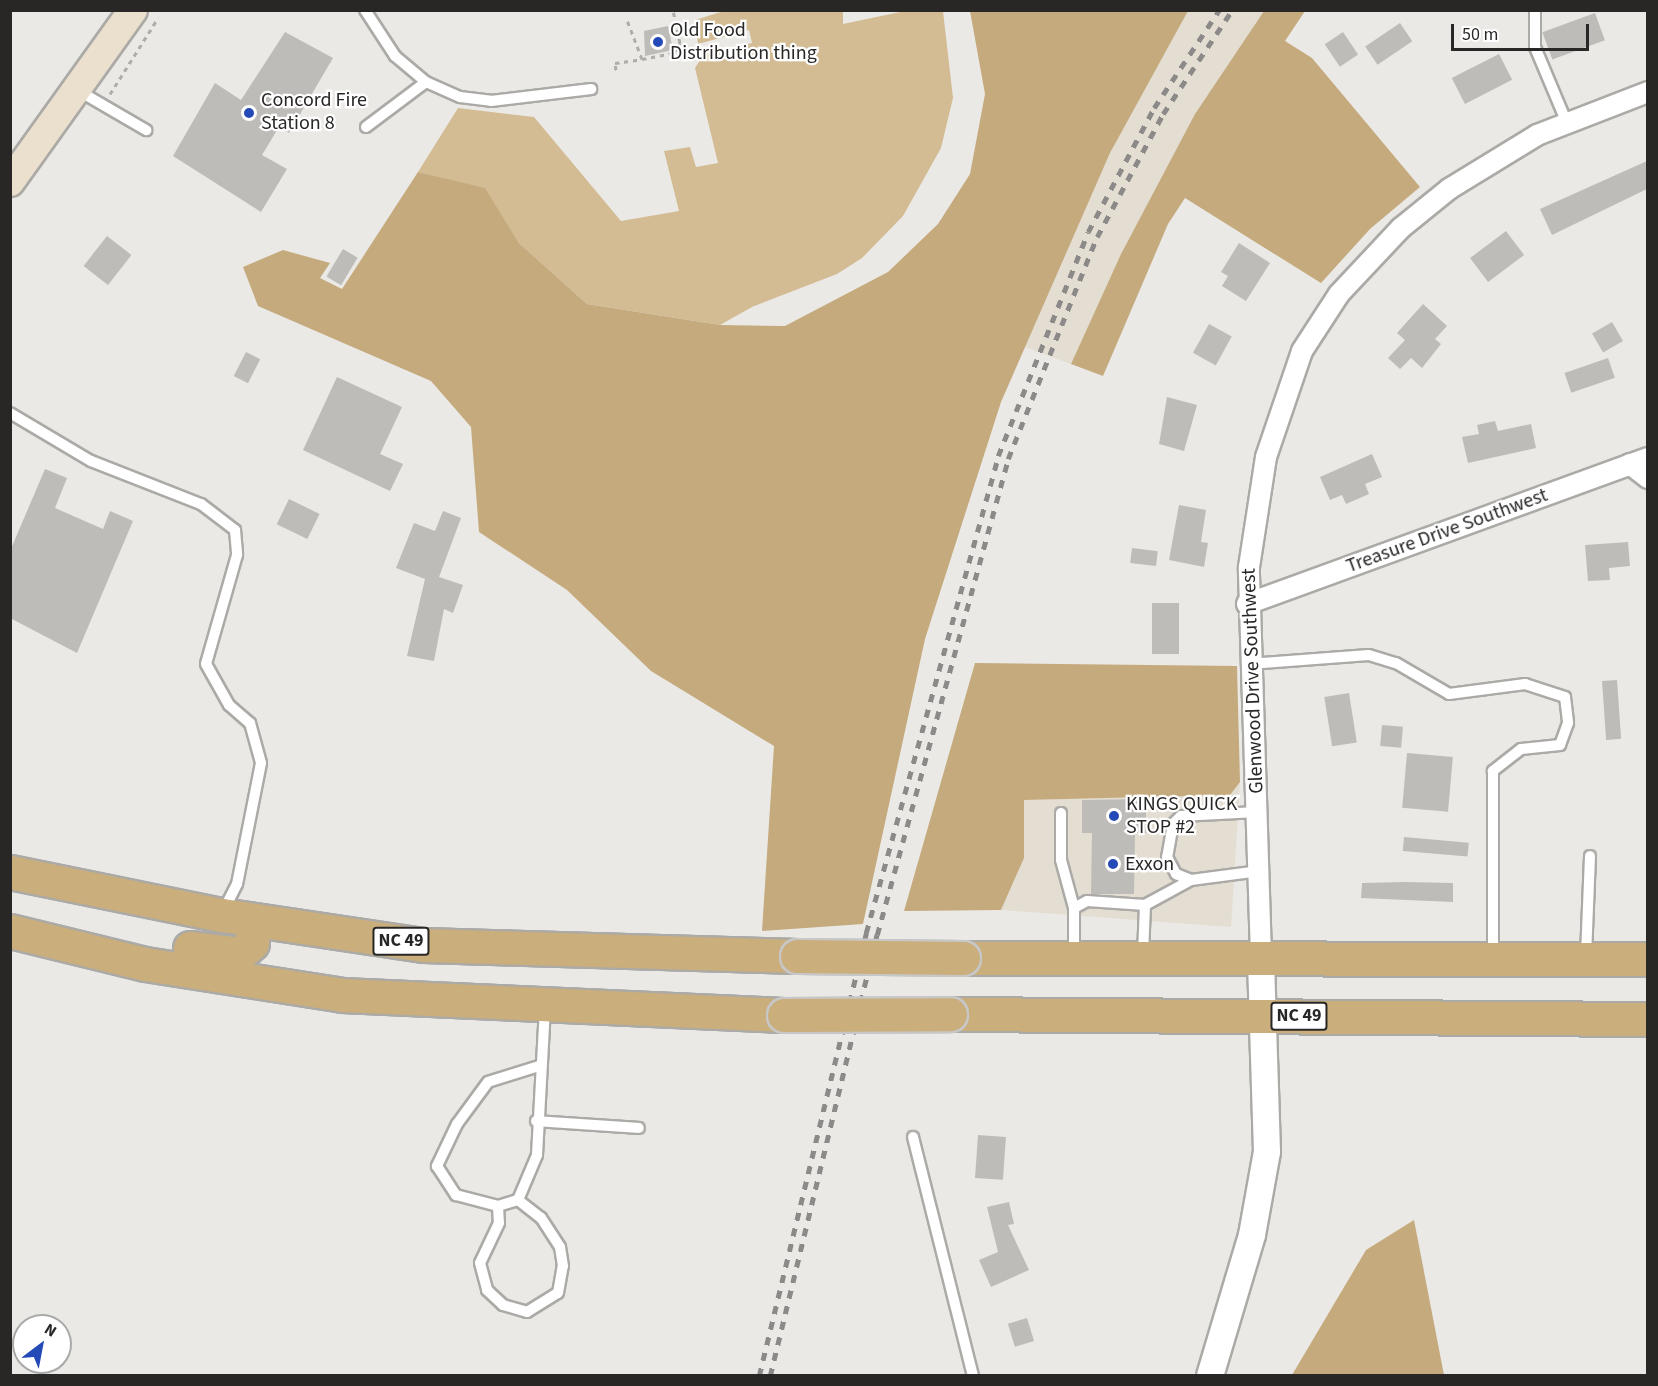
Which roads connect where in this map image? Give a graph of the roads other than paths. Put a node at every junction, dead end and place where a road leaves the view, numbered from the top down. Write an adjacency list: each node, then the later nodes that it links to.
1 (365, 10): 4 (lane)
2 (1535, 10): 8 (lane)
3 (146, 14): 7 (main road)
4 (426, 82): 5 (lane); 9 (lane)
5 (591, 89)
6 (1647, 92): 8 (street, Glenwood Drive Southwest)
7 (91, 98): 10 (lane); 11 (main road)
8 (1567, 123): 15 (street, Glenwood Drive Southwest)
9 (366, 127)
10 (146, 130)
11 (10, 182)
12 (10, 413): 25 (lane)
13 (1639, 461): 14 (street); 15 (street, Treasure Drive Southwest)
14 (1647, 478)
15 (1247, 604): 16 (street, Glenwood Drive Southwest)
16 (1249, 664): 17 (street, Glenwood Drive Southwest); 30 (lane)
17 (1257, 812): 20 (street, Glenwood Drive Southwest); 22 (lane)
18 (1060, 813): 24 (lane)
19 (1590, 856): 31 (lane)
20 (1259, 871): 22 (lane); 27 (street, Glenwood Drive Southwest)
21 (10, 872): 25 (highway, NC 49 / NC 49)
22 (1191, 880): 23 (lane)
23 (1145, 905): 24 (lane); 29 (lane)
24 (1074, 908): 28 (lane)
25 (237, 918): 26 (highway); 28 (highway, NC 49 / NC 49, bridge)
26 (10, 929): 33 (highway, NC 49)
27 (1261, 956): 29 (highway, NC 49); 30 (highway, NC 49); 34 (street)
28 (1074, 957): 29 (highway, NC 49)
29 (1143, 957)
30 (1493, 958): 31 (highway, NC 49)
31 (1586, 959): 32 (highway, NC 49)
32 (1647, 959)
33 (545, 1005): 34 (highway, NC 49, bridge); 36 (lane)
34 (1263, 1015): 35 (highway, NC 49); 43 (street)
35 (1647, 1019)
36 (539, 1066): 37 (lane); 41 (lane)
37 (536, 1121): 38 (lane); 40 (lane)
38 (639, 1128)
39 (913, 1137): 42 (lane)
40 (518, 1200): 41 (lane); 41 (lane)
41 (498, 1206)
42 (973, 1376)
43 (1210, 1376)

